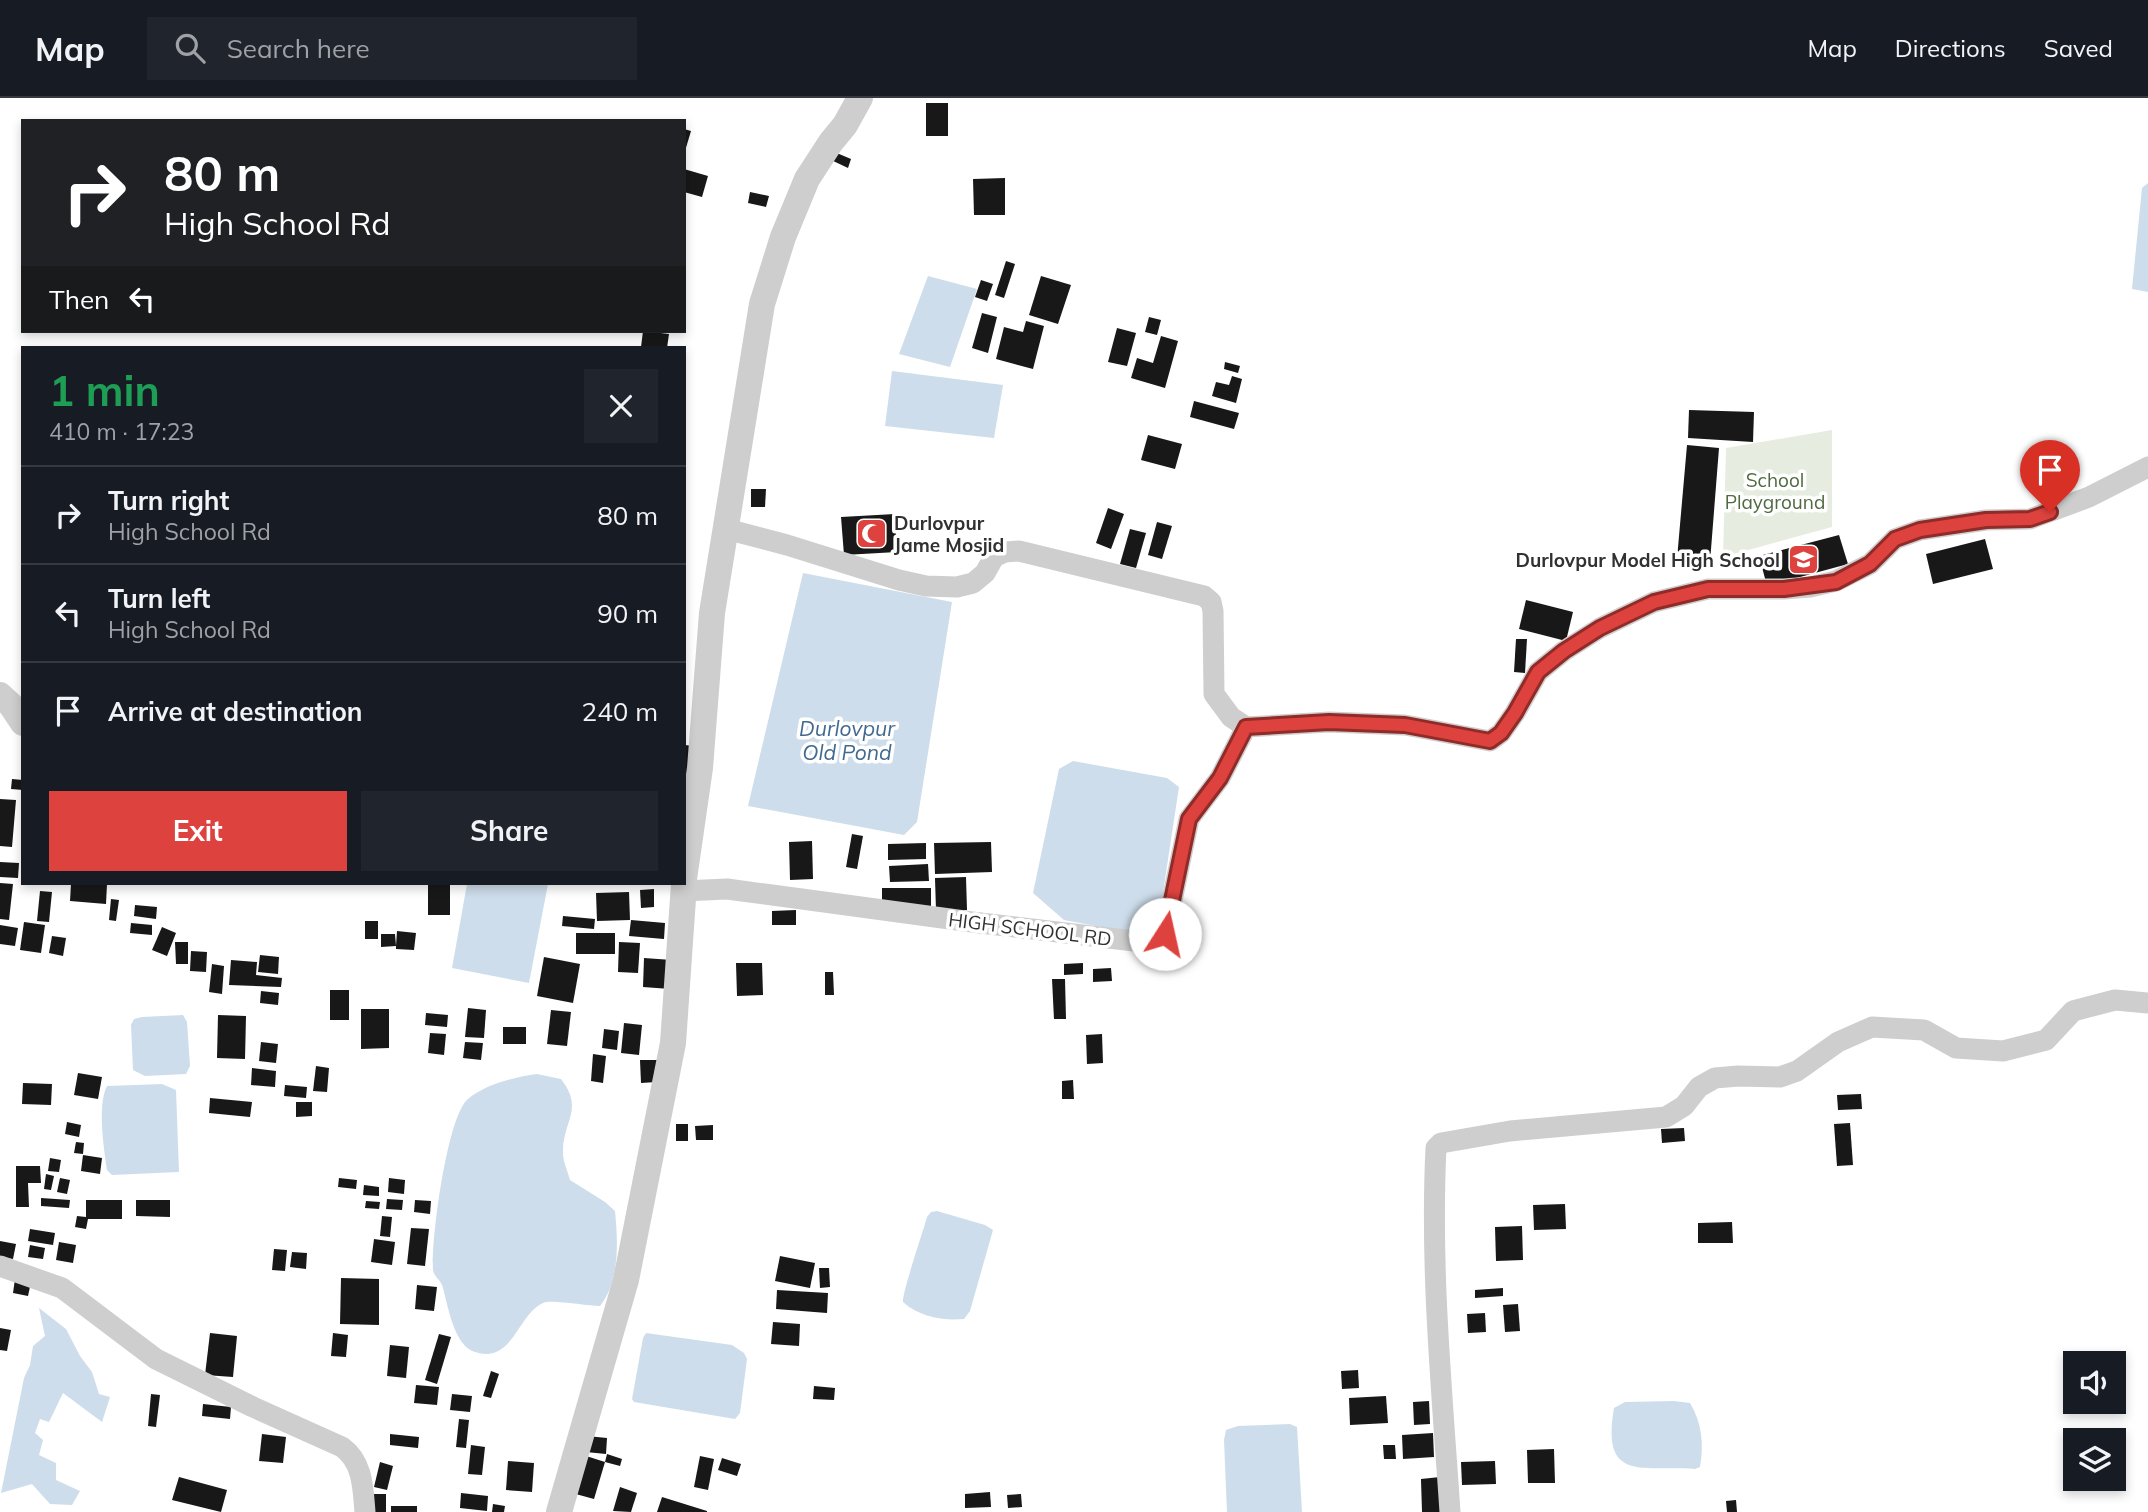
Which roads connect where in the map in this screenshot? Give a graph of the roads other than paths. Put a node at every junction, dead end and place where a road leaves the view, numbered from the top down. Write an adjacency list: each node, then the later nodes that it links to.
1 (860, 98): 3 (street)
2 (2148, 467): 6 (street)
3 (726, 529): 6 (street); 7 (street)
4 (0, 695): 5 (street)
5 (21, 720)
6 (1246, 727): 9 (street, HIGH SCHOOL RD)
7 (686, 842)
8 (678, 885): 13 (street)
9 (686, 885)
10 (2148, 1003): 14 (street)
11 (0, 1266): 12 (street)
12 (365, 1512)
13 (559, 1512)
14 (1450, 1512)

